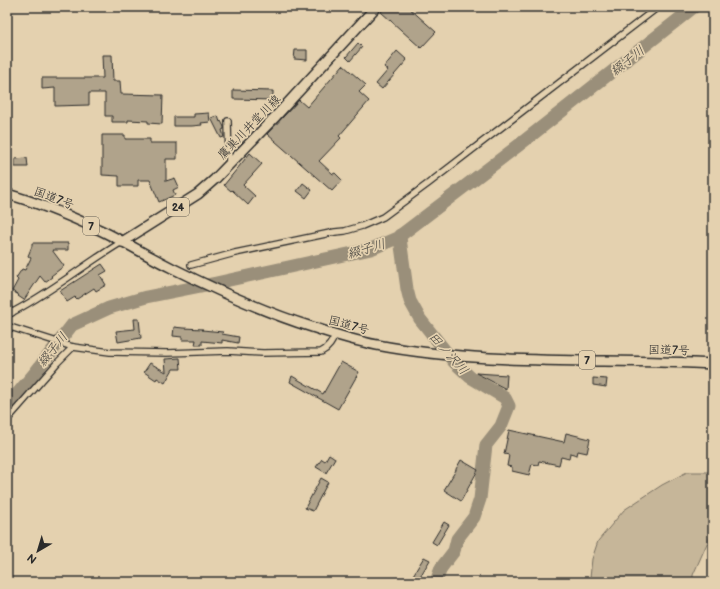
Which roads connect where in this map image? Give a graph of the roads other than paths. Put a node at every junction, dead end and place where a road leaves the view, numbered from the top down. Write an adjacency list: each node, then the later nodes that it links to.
1 (376, 7): 4 (main road, 鷹巣川井堂川線 / 24)
2 (658, 7): 7 (street)
3 (228, 121): 4 (street)
4 (229, 165): 6 (main road, 鷹巣川井堂川線 / 24)
5 (7, 194): 6 (main road, 国道7号 / 7)
6 (122, 242): 9 (street); 11 (main road, 国道7号 / 7)
7 (191, 264)
8 (7, 307): 9 (street)
9 (9, 314)
10 (7, 326): 12 (street)
11 (335, 334): 12 (street); 13 (main road, 国道7号 / 7)
12 (73, 347): 14 (street)
13 (713, 364)
14 (7, 420)

